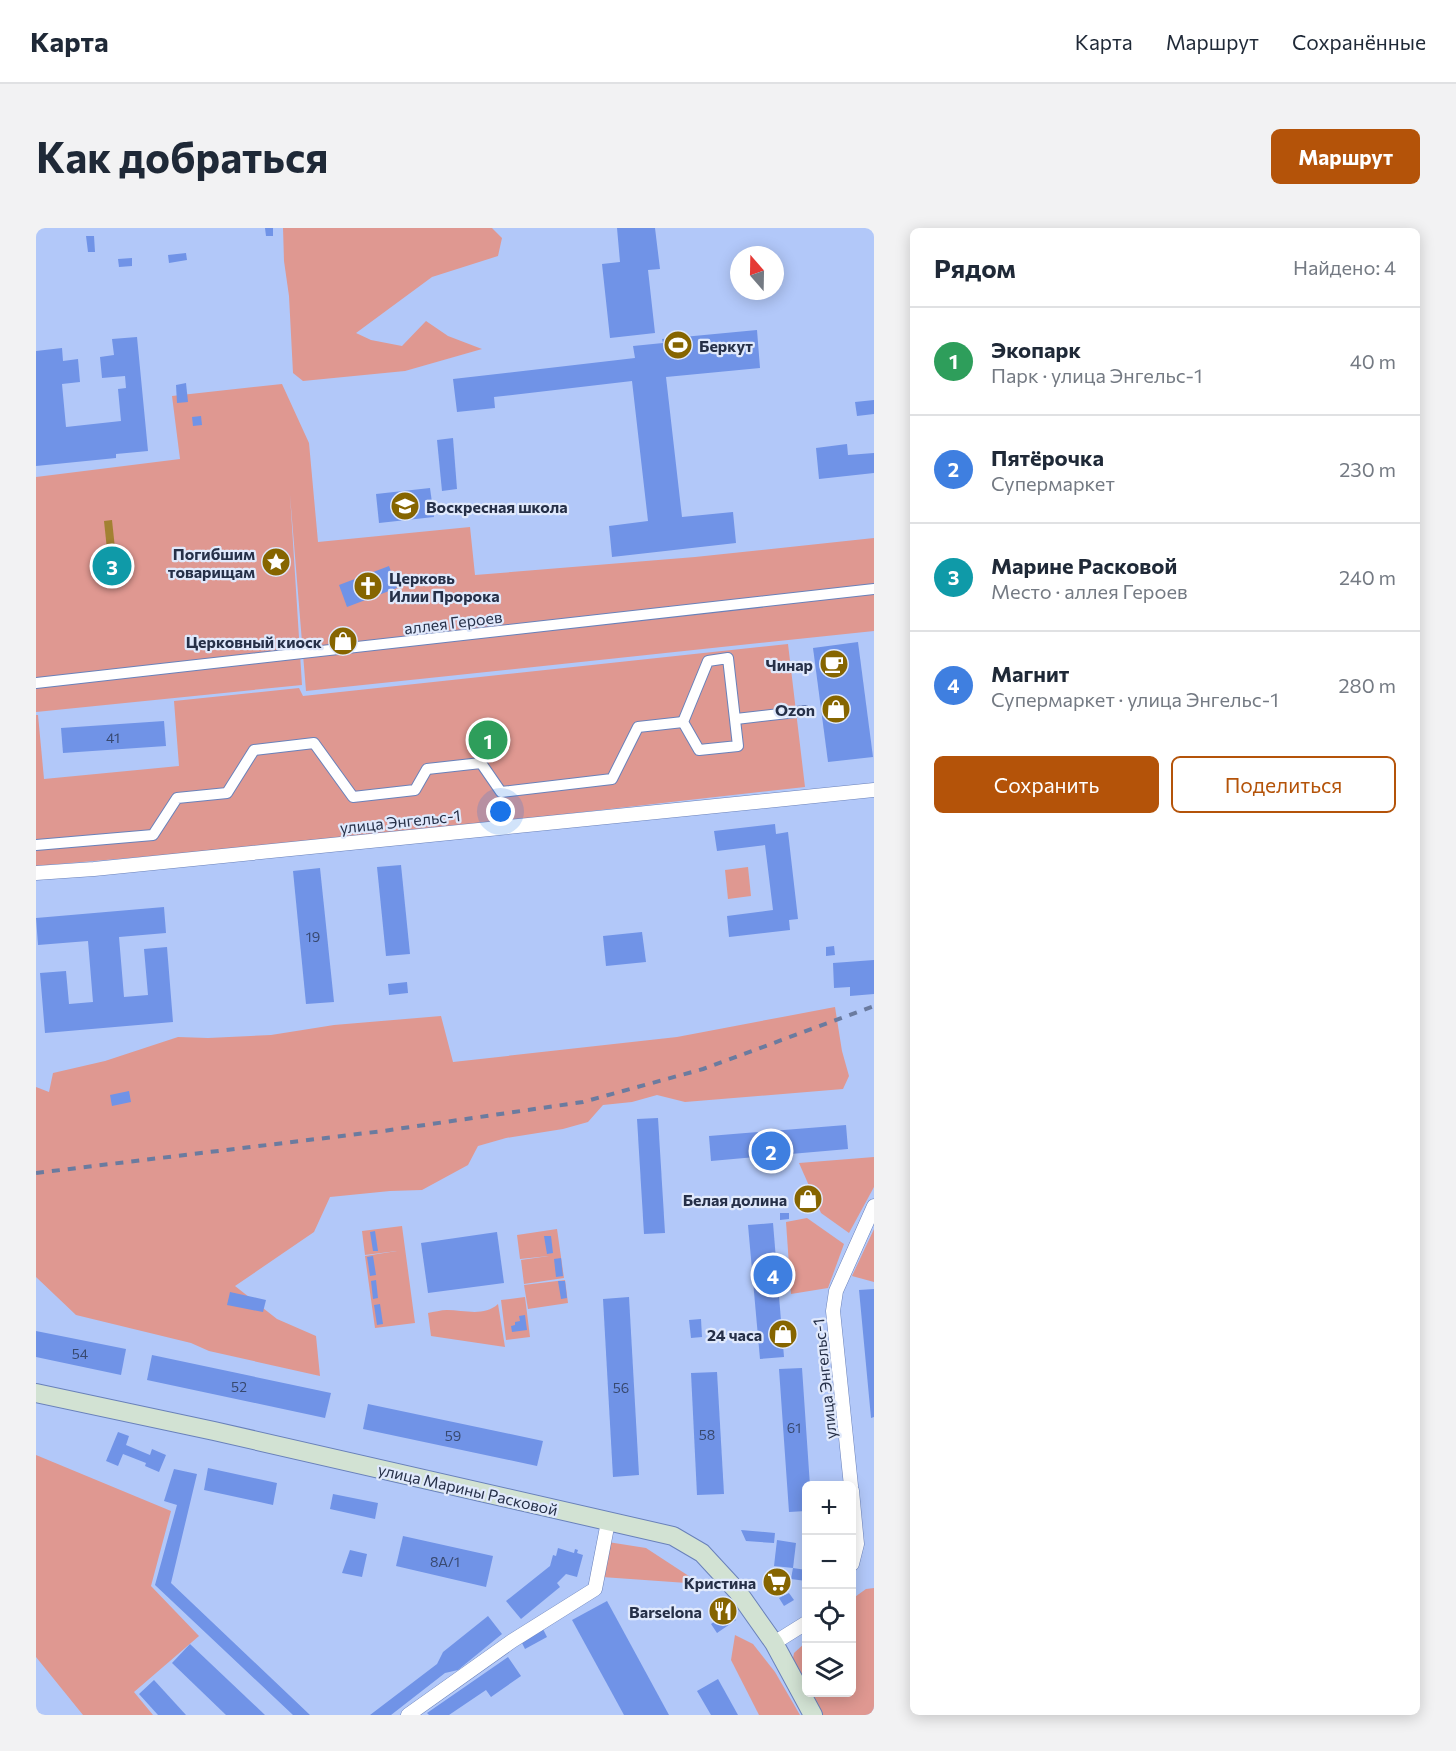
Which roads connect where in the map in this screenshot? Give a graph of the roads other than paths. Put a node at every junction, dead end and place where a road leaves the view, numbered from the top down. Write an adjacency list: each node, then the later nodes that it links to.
1 (874, 589): 2 (street, аллея Героев)
2 (36, 683)
3 (805, 711): 4 (street)
4 (736, 719): 5 (street); 5 (street)
5 (682, 722): 7 (street)
6 (874, 790): 8 (street, улица Энгельс-1)
7 (36, 846)
8 (36, 873)
9 (874, 1206): 11 (street, улица Энгельс-1)
10 (36, 1393): 12 (main road, улица Марины Расковой)
11 (851, 1481)
12 (608, 1521): 14 (main road, улица Марины Расковой); 15 (street)
13 (802, 1626): 14 (street)
14 (774, 1643): 16 (main road, улица Марины Расковой)
15 (408, 1715)
16 (813, 1715)

